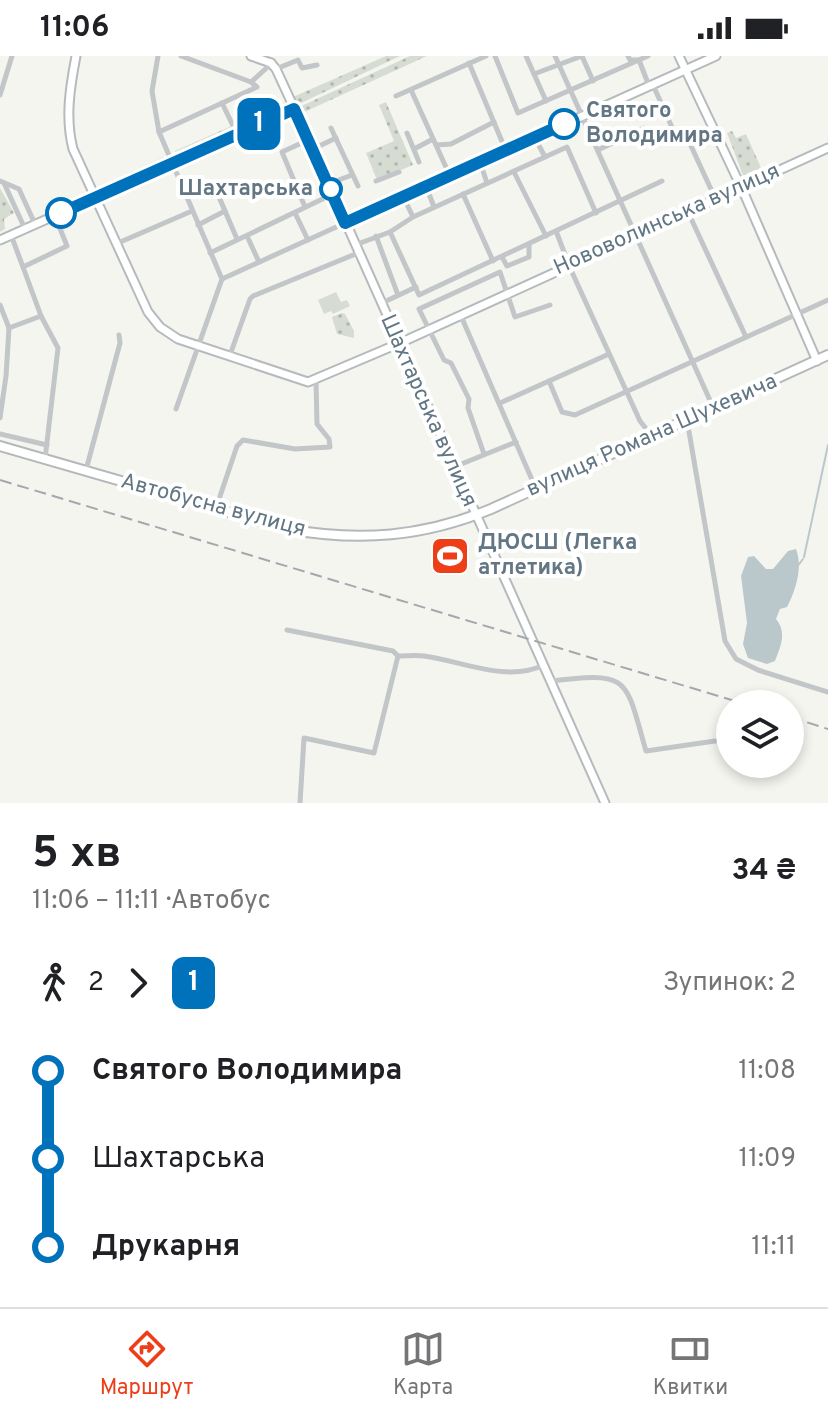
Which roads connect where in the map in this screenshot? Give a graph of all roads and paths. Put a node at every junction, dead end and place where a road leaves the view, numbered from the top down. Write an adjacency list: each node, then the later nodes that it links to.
1 (12, 56): 26 (street)
2 (76, 56): 67 (street)
3 (158, 56): 35 (street)
4 (181, 56): 22 (street)
5 (251, 56): 15 (street)
6 (486, 56): 16 (street)
7 (495, 56): 28 (street)
8 (526, 56): 20 (street)
9 (555, 56): 18 (street)
10 (628, 56): 14 (street)
11 (648, 56): 14 (street)
12 (679, 56): 19 (street)
13 (716, 56): 19 (street)
14 (639, 60): 21 (street); 23 (street)
15 (274, 63): 17 (street); 22 (street); 30 (street, Шахтарська вулиця)
16 (469, 63): 24 (street); 32 (street)
17 (317, 65)
18 (559, 65): 20 (street); 21 (street); 25 (street)
19 (685, 70): 23 (street); 62 (street)
20 (534, 74): 28 (street)
21 (593, 81): 25 (street)
22 (251, 82): 29 (street)
23 (651, 86): 31 (street); 69 (street)
24 (410, 89): 27 (street); 41 (street)
25 (571, 91): 28 (street); 31 (street)
26 (0, 95)
27 (396, 96)
28 (546, 101)
29 (222, 103): 35 (street); 37 (street)
30 (294, 109): 37 (street); 40 (street, Шахтарська вулиця)
31 (582, 116): 39 (street); 45 (street)
32 (494, 122): 41 (street); 46 (street)
33 (331, 128): 38 (street)
34 (644, 128): 45 (street)
35 (159, 132): 50 (street)
36 (407, 133): 44 (street)
37 (237, 134): 50 (street)
38 (336, 138): 43 (street); 53 (street)
39 (535, 138): 46 (street); 47 (street)
40 (308, 140): 43 (street, Шахтарська вулиця); 70 (street)
41 (435, 142): 44 (street); 54 (street)
42 (828, 148): 62 (street, Нововолинська вулиця)
43 (313, 149): 59 (street, Шахтарська вулиця)
44 (414, 149): 48 (street)
45 (598, 150): 68 (street)
46 (506, 151): 49 (street)
47 (545, 157): 52 (street); 76 (street)
48 (419, 162)
49 (480, 162): 54 (street); 58 (street)
50 (171, 163): 63 (street); 67 (street)
51 (399, 172): 55 (street)
52 (514, 172): 58 (street); 87 (street)
53 (352, 175): 59 (street); 60 (street)
54 (450, 176): 61 (street)
55 (376, 181)
56 (662, 181): 68 (street)
57 (2, 182): 80 (street); 82 (street)
58 (487, 183): 65 (street)
59 (328, 184): 64 (street, Шахтарська вулиця)
60 (358, 186)
61 (426, 186): 66 (street); 71 (street)
62 (741, 187): 69 (street, Нововолинська вулиця); 110 (street)
63 (185, 193): 72 (street); 73 (street)
64 (333, 194): 70 (street); 79 (street, Шахтарська вулиця)
65 (463, 194): 71 (street); 98 (street)
66 (403, 196): 78 (street); 79 (street)
67 (96, 197): 77 (street); 93 (street)
68 (620, 200): 76 (street); 88 (street)
69 (716, 200): 74 (street, Нововолинська вулиця)
70 (305, 207): 75 (street)
71 (434, 207): 78 (street)
72 (192, 211): 81 (street); 93 (street)
73 (225, 211): 81 (street); 90 (street)
74 (688, 212): 88 (street, Нововолинська вулиця); 116 (street)
75 (295, 213): 85 (street); 92 (street)
76 (596, 213): 83 (street)
77 (55, 216): 80 (street); 101 (street)
78 (413, 217): 84 (street)
79 (345, 223): 92 (street); 95 (street, Шахтарська вулиця)
80 (35, 225): 82 (street)
81 (198, 225): 96 (street)
82 (25, 229): 89 (street)
83 (556, 231): 87 (street); 100 (street)
84 (390, 232): 86 (street); 103 (street)
85 (247, 236): 90 (street); 99 (street)
86 (376, 236): 95 (street); 105 (street)
87 (546, 236): 94 (street)
88 (636, 236): 100 (street, Нововолинська вулиця); 122 (street)
89 (12, 237): 91 (street); 101 (street)
90 (237, 239): 96 (street)
91 (0, 240)
92 (308, 240): 99 (street)
93 (118, 243): 118 (street)
94 (529, 244): 97 (street); 97 (street)
95 (356, 249): 107 (street, Шахтарська вулиця); 120 (street)
96 (210, 253): 102 (street)
97 (502, 257): 98 (street)
98 (493, 261): 103 (street)
99 (259, 262): 102 (street)
100 (569, 264): 104 (street, Нововолинська вулиця); 119 (street)
101 (23, 267): 111 (street)
102 (222, 279): 118 (street)
103 (416, 287): 105 (street)
104 (508, 293): 109 (street, Нововолинська вулиця); 112 (street, Нововолинська вулиця); 114 (street)
105 (398, 295): 107 (street)
106 (828, 300): 110 (street)
107 (381, 304): 117 (street, Шахтарська вулиця)
108 (0, 305): 113 (street)
109 (550, 305)
110 (796, 315): 116 (street); 123 (street)
111 (41, 316): 113 (street); 135 (street)
112 (461, 316): 114 (street, Нововолинська вулиця); 127 (street)
113 (9, 328): 130 (street)
114 (429, 330): 117 (street, Нововолинська вулиця); 137 (street)
115 (119, 335): 140 (street)
116 (746, 337): 122 (street)
117 (400, 343): 124 (street, Нововолинська вулиця); 139 (street, Шахтарська вулиця)
118 (199, 345): 120 (street); 129 (street)
119 (609, 354): 125 (street); 126 (street)
120 (230, 355): 124 (street)
121 (828, 356): 123 (main road, вулиця Романа Шухевича)
122 (693, 361): 126 (street); 128 (street)
123 (817, 361): 128 (main road, вулиця Романа Шухевича)
124 (316, 381): 142 (street)
125 (549, 381): 126 (street); 127 (street)
126 (626, 391): 133 (street)
127 (500, 403): 134 (street)
128 (714, 408): 131 (main road, вулиця Романа Шухевича)
129 (176, 409)
130 (0, 418)
131 (687, 420): 133 (main road, вулиця Романа Шухевича); 148 (street)
132 (0, 434): 135 (street)
133 (651, 435): 141 (main road, вулиця Романа Шухевича)
134 (516, 442): 137 (street); 141 (street)
135 (47, 445): 138 (street)
136 (0, 446): 138 (main road, Автобусна вулиця)
137 (484, 454): 139 (street)
138 (45, 459): 140 (main road, Автобусна вулиця)
139 (454, 467): 143 (street, Шахтарська вулиця)
140 (86, 470): 142 (main road, Автобусна вулиця)
141 (536, 489): 143 (main road, вулиця Романа Шухевича)
142 (216, 508): 143 (main road, Автобусна вулиця)
143 (475, 516): 146 (street, Шахтарська вулиця)
144 (287, 630): 145 (street)
145 (398, 656): 146 (street); 150 (street)
146 (544, 665): 147 (street, Шахтарська вулиця)
147 (551, 681): 149 (street); 151 (street, Шахтарська вулиця)
148 (828, 692)
149 (715, 741)
150 (300, 803)
151 (605, 803)

